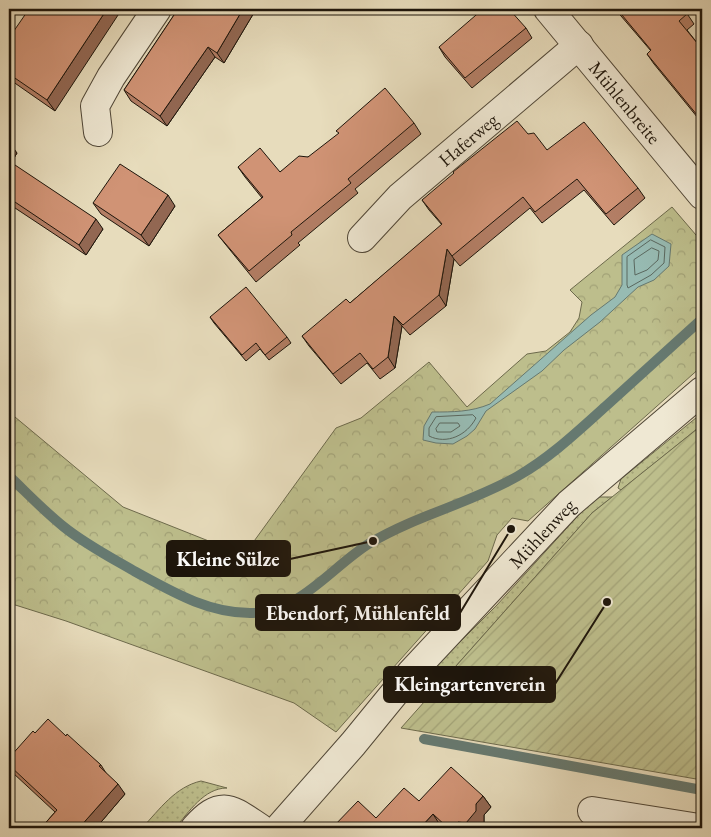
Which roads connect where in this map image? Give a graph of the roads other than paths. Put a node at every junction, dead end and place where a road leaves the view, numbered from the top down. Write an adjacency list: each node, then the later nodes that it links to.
1 (157, 9): 4 (street)
2 (548, 9): 3 (street, Mühlenbreite)
3 (579, 46): 5 (street, Mühlenbreite); 6 (street, Haferweg)
4 (98, 132)
5 (702, 195)
6 (362, 238)
7 (702, 391): 11 (street, Mühlenweg)
8 (592, 811): 12 (street)
9 (195, 828): 10 (street)
10 (260, 828)
11 (279, 828)
12 (699, 828)

